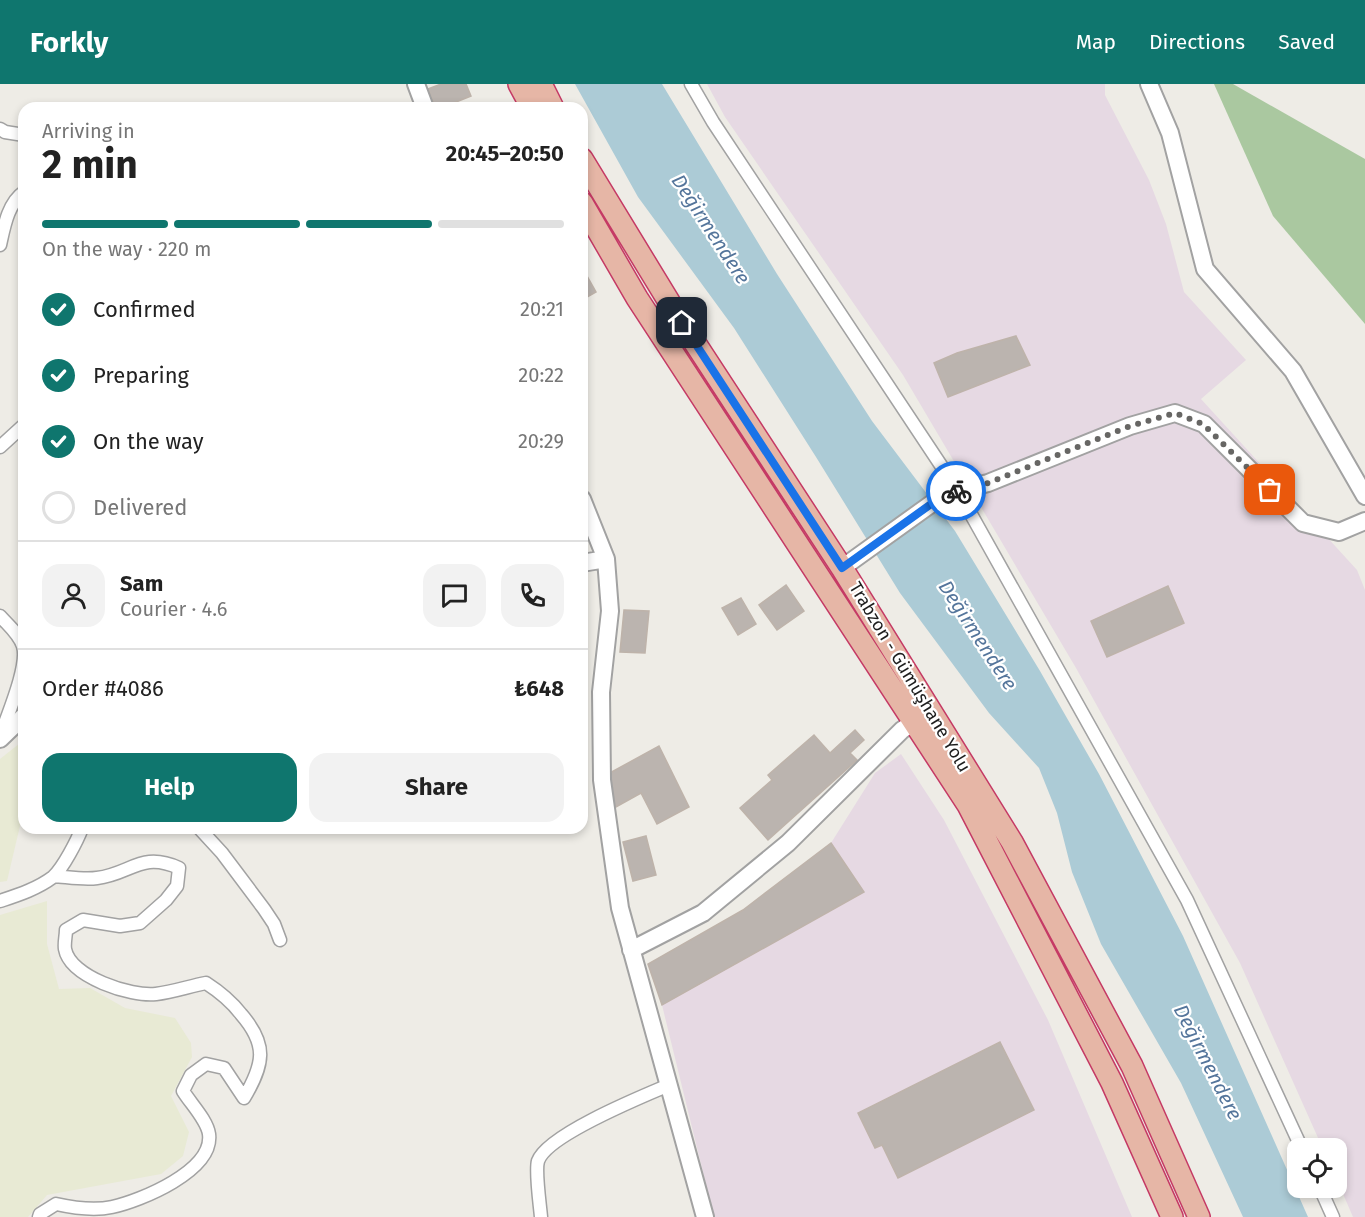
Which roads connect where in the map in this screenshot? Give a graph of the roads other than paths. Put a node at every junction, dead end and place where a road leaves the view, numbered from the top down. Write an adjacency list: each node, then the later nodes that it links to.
1 (416, 84): 6 (street)
2 (519, 84): 7 (highway)
3 (541, 84): 8 (highway)
4 (691, 84): 17 (street)
5 (1149, 84): 18 (street)
6 (424, 102)
7 (529, 102)
8 (550, 102)
9 (0, 129): 10 (street)
10 (18, 134)
11 (588, 169): 23 (highway, Trabzon - Gümüşhane Yolu)
12 (18, 196): 14 (street)
13 (588, 213): 28 (highway, Trabzon - Gümüşhane Yolu)
14 (0, 245)
15 (18, 430): 16 (street)
16 (0, 447)
17 (951, 492): 20 (street); 23 (street); 37 (street)
18 (1365, 496)
19 (588, 514): 21 (street)
20 (1365, 521)
21 (606, 560): 22 (street); 35 (street)
22 (588, 562)
23 (849, 562): 43 (highway, Trabzon - Gümüşhane Yolu)
24 (0, 616): 25 (street)
25 (18, 636)
26 (18, 682): 29 (street)
27 (18, 722): 29 (street)
28 (914, 722): 35 (street); 42 (highway, Trabzon - Gümüşhane Yolu)
29 (0, 738)
30 (80, 834): 32 (street)
31 (205, 834): 34 (street)
32 (54, 876): 33 (street); 39 (street)
33 (0, 901)
34 (280, 940)
35 (632, 950): 36 (street)
36 (669, 1085): 40 (street); 41 (street)
37 (1297, 1138)
38 (1324, 1198): 44 (street)
39 (39, 1217)
40 (541, 1217)
41 (705, 1217)
42 (1172, 1217)
43 (1199, 1217)
44 (1333, 1217)

